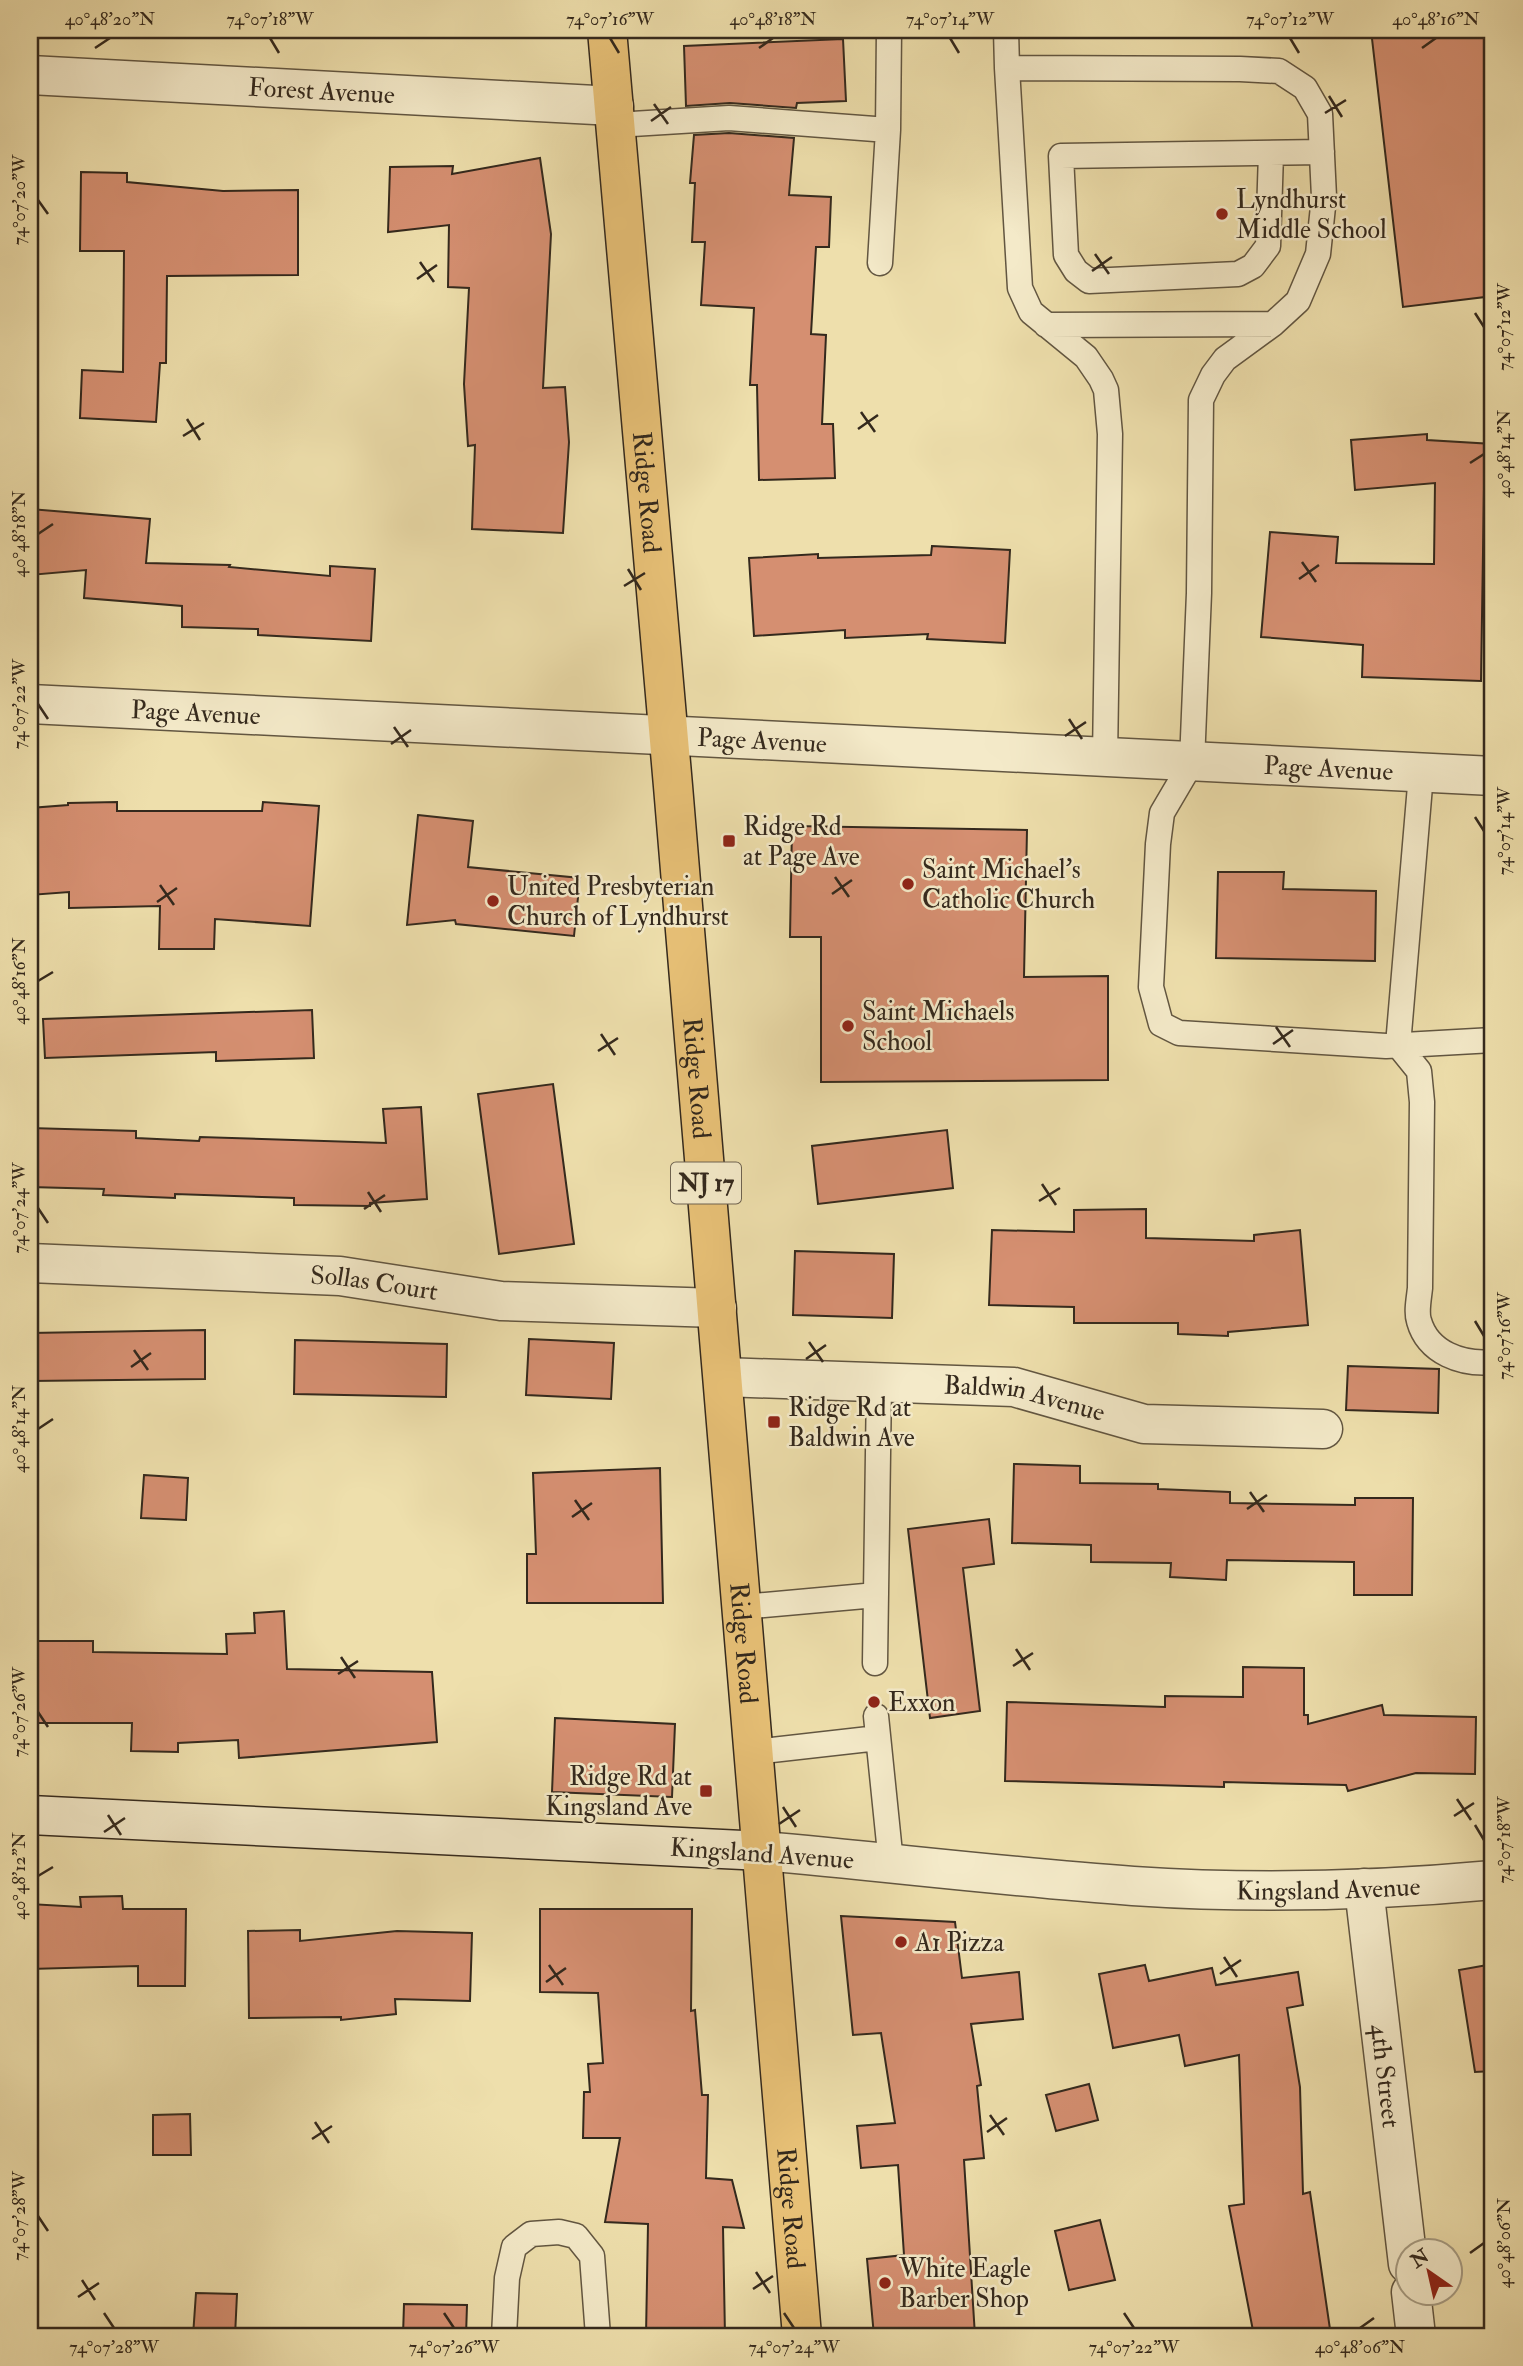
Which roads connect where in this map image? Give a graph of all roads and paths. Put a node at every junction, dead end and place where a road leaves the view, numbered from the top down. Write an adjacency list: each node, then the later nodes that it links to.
1 (607, 30): 6 (main road, Ridge Road / NJ 17)
2 (889, 30): 7 (lane)
3 (1006, 30): 4 (lane)
4 (1007, 68): 8 (lane); 12 (lane)
5 (30, 75): 6 (street, Forest Avenue)
6 (615, 115): 7 (lane); 14 (main road, Ridge Road / NJ 17)
7 (888, 130): 10 (lane)
8 (1322, 152): 9 (lane); 11 (lane)
9 (1271, 153): 9 (lane)
10 (880, 263)
11 (1273, 324): 12 (lane); 16 (lane)
12 (1046, 325): 15 (lane)
13 (30, 704): 14 (street, Page Avenue)
14 (668, 737): 15 (street, Page Avenue); 22 (main road, Ridge Road / NJ 17)
15 (1105, 758): 16 (street, Page Avenue)
16 (1192, 762): 17 (street, Page Avenue); 20 (lane)
17 (1421, 774): 18 (street, Page Avenue); 20 (lane)
18 (1493, 776)
19 (1493, 1040): 20 (lane)
20 (1398, 1045): 23 (lane)
21 (30, 1263): 22 (street, Sollas Court)
22 (717, 1308): 24 (main road, Ridge Road / NJ 17)
23 (1493, 1362)
24 (723, 1377): 25 (street, Baldwin Avenue); 28 (main road, Ridge Road / NJ 17)
25 (879, 1383): 26 (street, Baldwin Avenue); 27 (lane)
26 (1323, 1429)
27 (876, 1595): 28 (lane); 29 (lane)
28 (742, 1607): 30 (main road, Ridge Road / NJ 17)
29 (875, 1663)
30 (754, 1752): 32 (main road, Ridge Road / NJ 17); 33 (lane)
31 (30, 1815): 32 (street, Kingsland Avenue)
32 (763, 1851): 33 (street, Kingsland Avenue); 40 (main road, Ridge Road / NJ 17)
33 (891, 1863): 35 (street, Kingsland Avenue)
34 (1493, 1880): 35 (street, Kingsland Avenue)
35 (1364, 1888): 36 (street, 4th Street)
36 (1405, 2236)
37 (1413, 2306): 41 (street)
38 (504, 2336): 39 (lane)
39 (598, 2336)
40 (802, 2336)
41 (1416, 2336)

